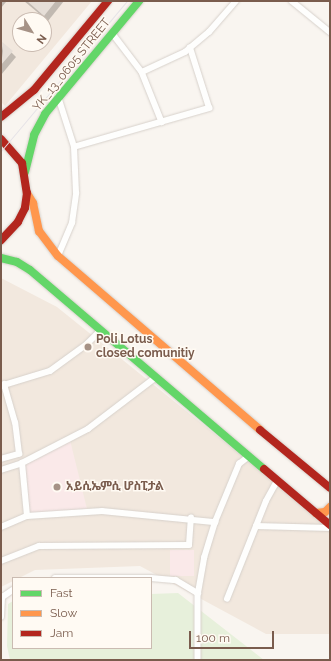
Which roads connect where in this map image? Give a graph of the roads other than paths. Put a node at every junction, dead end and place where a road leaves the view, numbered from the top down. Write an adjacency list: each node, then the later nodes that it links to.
1 (108, 1): 10 (main road, YK_13_0605 STREET)
2 (140, 1): 6 (main road, YK_13_0605 STREET)
3 (236, 1): 7 (street)
4 (292, 1): 5 (street)
5 (330, 32)
6 (113, 34): 8 (street); 9 (main road, YK_13_0605 STREET)
7 (190, 48): 8 (street); 11 (street)
8 (142, 72): 11 (street)
9 (58, 97): 13 (street); 14 (main road, YK_13_0605 STREET)
10 (1, 116)
11 (162, 122): 13 (street)
12 (1, 139): 14 (main road)
13 (74, 147): 17 (street)
14 (25, 172): 15 (main road)
15 (27, 193): 16 (main road); 17 (main road)
16 (1, 240)
17 (58, 256): 27 (main road)
18 (1, 258): 19 (main road)
19 (100, 331): 20 (main road); 21 (street)
20 (155, 378): 22 (main road); 24 (street)
21 (3, 385): 23 (street)
22 (248, 457): 26 (main road); 32 (street)
23 (1, 459)
24 (22, 463): 25 (street); 30 (street)
25 (1, 470)
26 (277, 481): 29 (main road); 34 (street)
27 (330, 488)
28 (330, 507): 29 (main road)
29 (316, 513): 33 (main road)
30 (27, 516): 31 (street); 35 (street)
31 (191, 518): 32 (street); 37 (street)
32 (215, 522): 40 (street)
33 (330, 525)
34 (256, 526): 36 (street); 42 (street)
35 (1, 527)
36 (330, 528)
37 (1, 561)
38 (152, 578): 40 (street)
39 (12, 591): 41 (street)
40 (198, 593): 44 (street)
41 (1, 597): 43 (street)
42 (227, 599)
43 (1, 617)
44 (198, 660)

